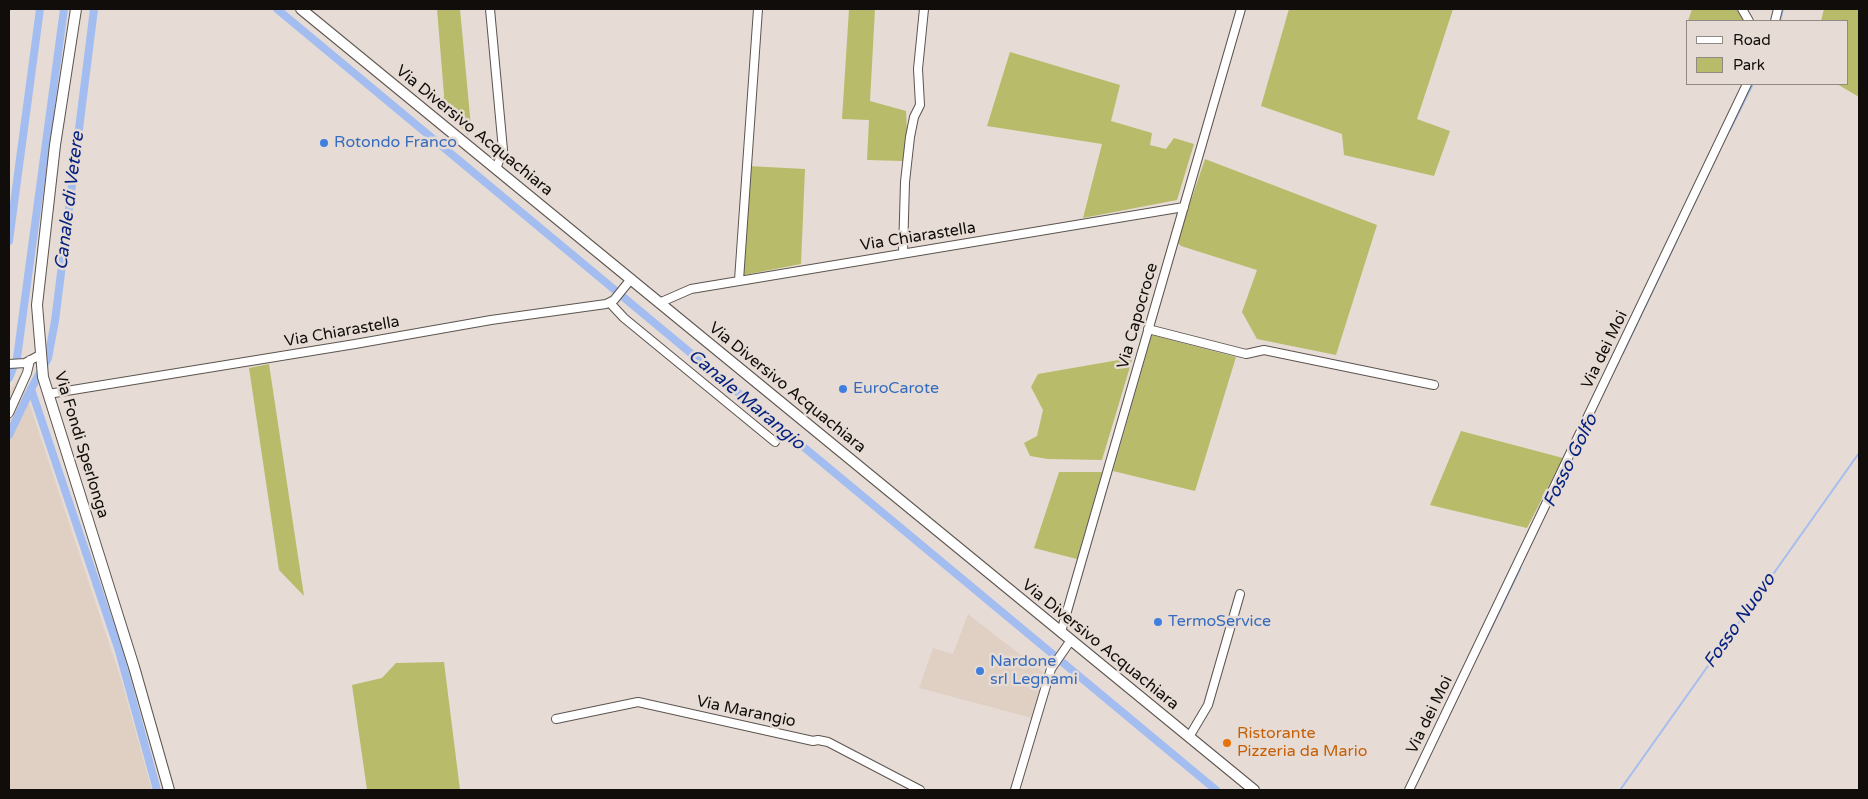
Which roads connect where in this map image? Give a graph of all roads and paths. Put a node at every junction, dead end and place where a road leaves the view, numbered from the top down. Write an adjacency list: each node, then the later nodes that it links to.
1 (76, 9): 18 (main road, Via Fondi Sperlonga)
2 (301, 9): 10 (main road, Via Diversivo Acquachiara)
3 (490, 9): 10 (street)
4 (758, 9): 13 (street)
5 (924, 9): 12 (street)
6 (1241, 9): 11 (street, Via Capocroce)
7 (1742, 9): 8 (street)
8 (1748, 20)
9 (1747, 85): 34 (street, Via dei Moi)
10 (496, 169): 14 (main road, Via Diversivo Acquachiara)
11 (1184, 207): 12 (street, Via Chiarastella); 17 (street, Via Capocroce)
12 (903, 253): 13 (street, Via Chiarastella)
13 (739, 280): 16 (street, Via Chiarastella)
14 (628, 283): 15 (street); 16 (main road, Via Diversivo Acquachiara)
15 (612, 301): 22 (street, Via Chiarastella); 24 (street)
16 (659, 302): 26 (main road, Via Diversivo Acquachiara)
17 (1148, 328): 21 (street); 26 (street, Via Capocroce)
18 (41, 358): 19 (street); 22 (main road, Via Fondi Sperlonga)
19 (27, 362): 20 (street); 23 (street)
20 (9, 364)
21 (1434, 385)
22 (48, 394): 30 (main road, Via Fondi Sperlonga)
23 (9, 413)
24 (775, 442)
25 (1240, 594): 29 (street)
26 (1061, 632): 27 (main road, Via Diversivo Acquachiara)
27 (1069, 644): 29 (main road, Via Diversivo Acquachiara); 32 (street)
28 (556, 718): 31 (street, Via Marangio)
29 (1189, 736): 33 (main road, Via Diversivo Acquachiara)
30 (170, 790)
31 (920, 790)
32 (1015, 790)
33 (1254, 790)
34 (1409, 790)

